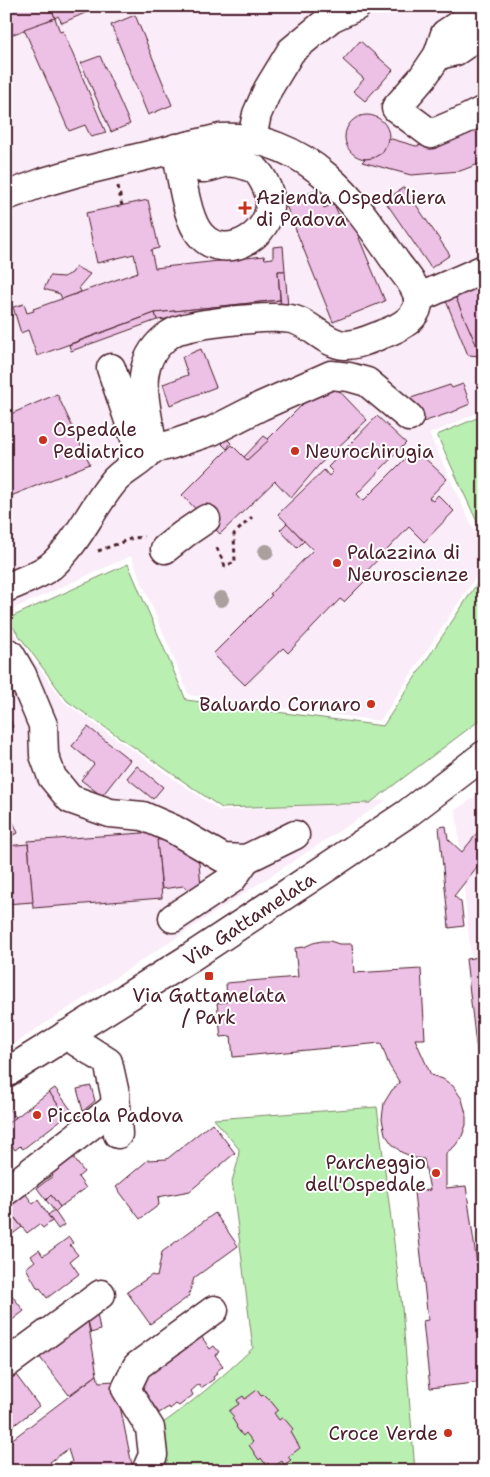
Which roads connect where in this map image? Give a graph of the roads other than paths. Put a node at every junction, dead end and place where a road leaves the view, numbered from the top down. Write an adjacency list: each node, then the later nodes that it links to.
1 (357, 6): 6 (main road)
2 (484, 8): 4 (main road)
3 (484, 32): 4 (main road)
4 (438, 55): 5 (main road)
5 (468, 118)
6 (252, 138): 7 (main road); 9 (main road)
7 (6, 196)
8 (484, 269): 9 (main road)
9 (418, 298): 12 (main road)
10 (111, 368): 12 (main road)
11 (409, 417): 12 (main road)
12 (147, 453): 15 (main road)
13 (206, 520): 14 (main road)
14 (165, 549)
15 (6, 588)
16 (6, 652): 17 (main road)
17 (14, 678): 20 (main road)
18 (484, 755): 22 (main road, Via Gattamelata)
19 (295, 835): 20 (main road)
20 (246, 859): 21 (main road)
21 (172, 918)
22 (66, 1035): 23 (main road, Via Gattamelata); 24 (main road)
23 (6, 1073)
24 (116, 1106): 25 (main road); 26 (main road)
25 (118, 1134)
26 (6, 1191)
27 (100, 1294): 29 (main road)
28 (214, 1310): 30 (main road)
29 (6, 1364)
30 (146, 1471)

